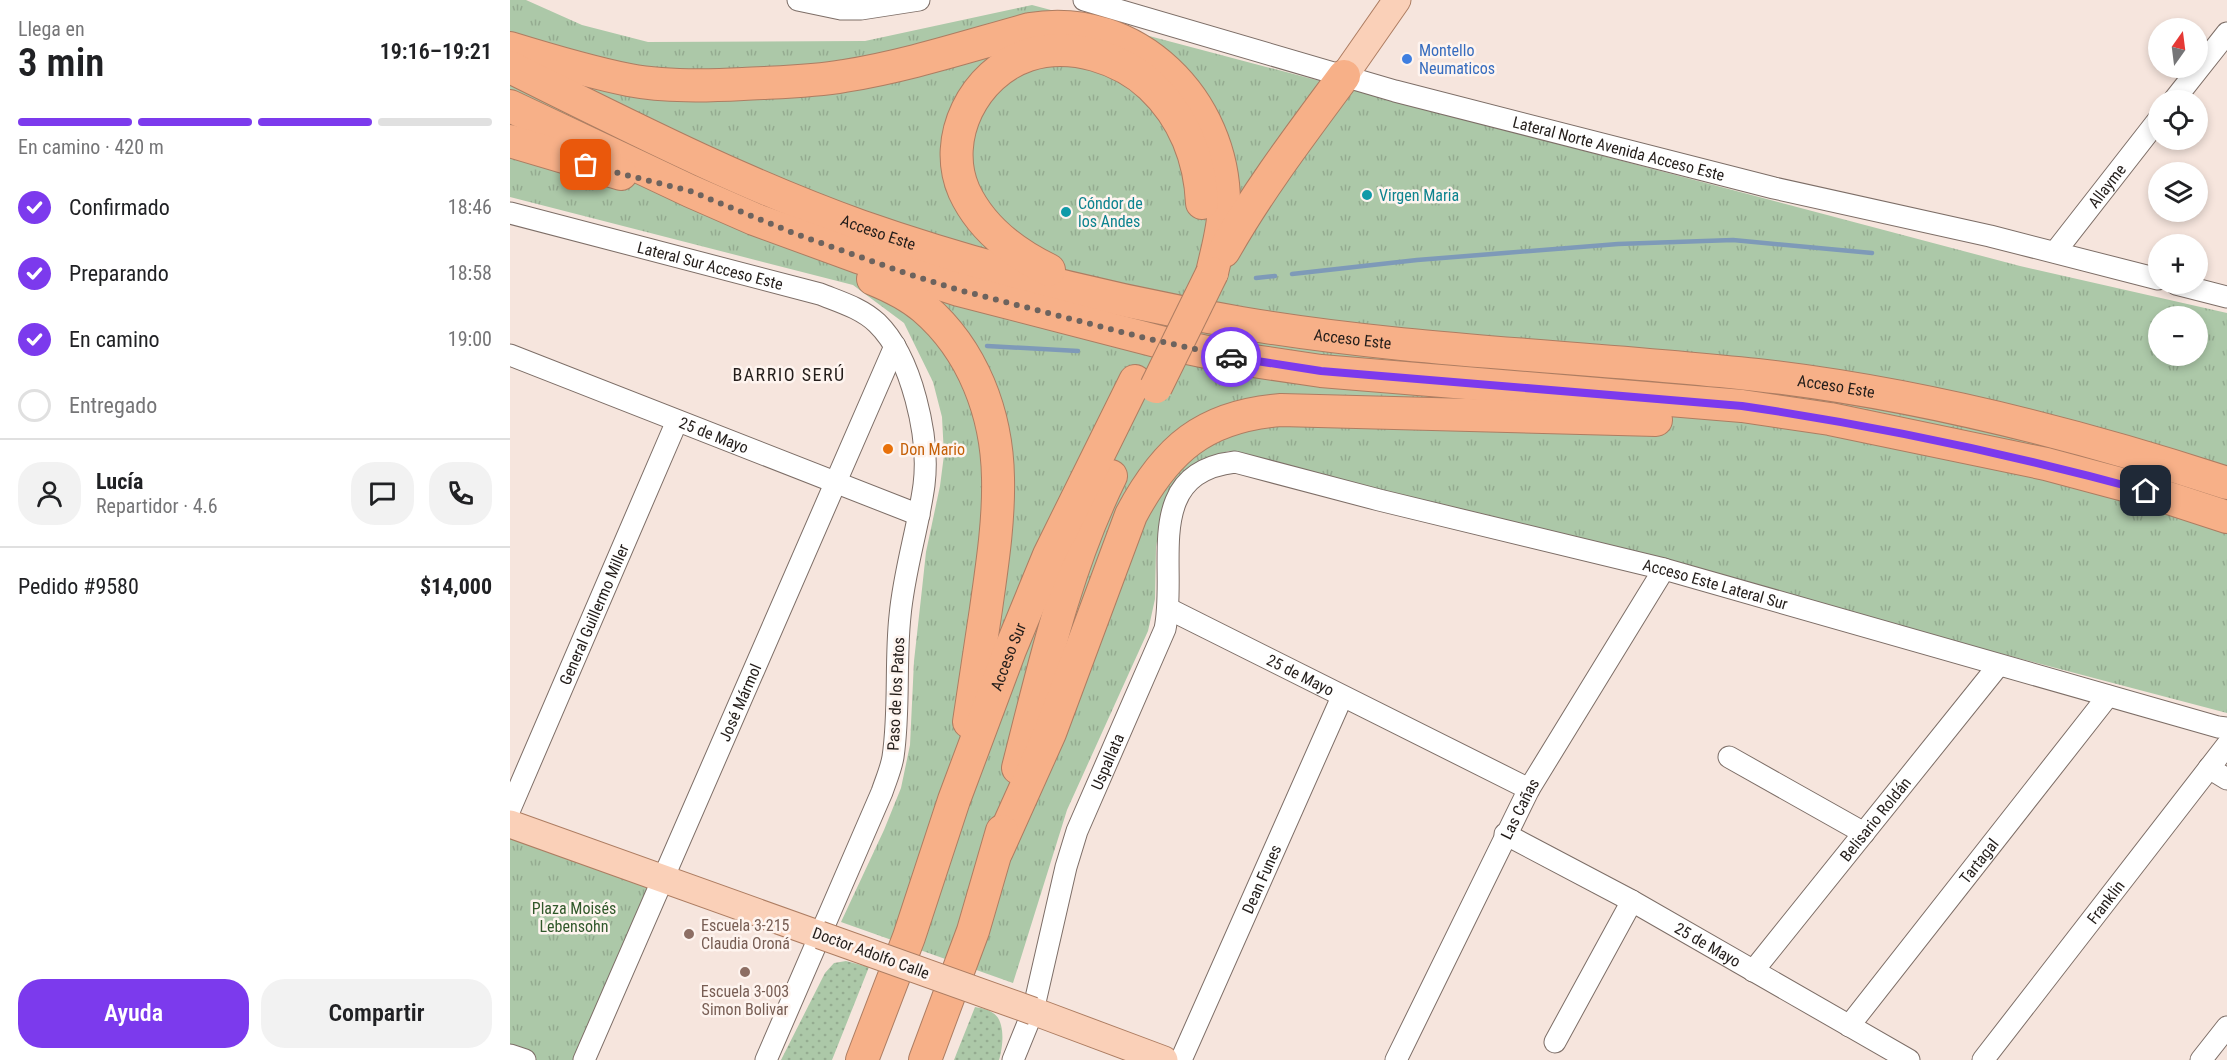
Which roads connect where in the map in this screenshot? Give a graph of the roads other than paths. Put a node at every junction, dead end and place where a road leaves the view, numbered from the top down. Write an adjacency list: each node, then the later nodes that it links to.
1 (798, 0): 2 (street)
2 (919, 0)
3 (1084, 0): 8 (street, Lateral Norte Avenida Acceso Este)
4 (1396, 0): 8 (main road)
5 (2227, 33): 9 (street)
6 (510, 48): 17 (highway)
7 (510, 68): 21 (highway, Acceso Este)
8 (1344, 76): 16 (street, Lateral Norte Avenida Acceso Este); 17 (highway)
9 (2182, 90)
10 (510, 106): 13 (highway, Acceso Este)
11 (2148, 133): 16 (street, Allayme)
12 (510, 141): 13 (highway)
13 (690, 191): 15 (highway, Acceso Este)
14 (510, 213): 22 (street, Lateral Sur Acceso Este)
15 (754, 219): 27 (highway, Acceso Este); 46 (highway)
16 (2055, 252): 18 (street, Lateral Norte Avenida Acceso Este)
17 (1201, 271): 21 (highway); 24 (highway, Acceso Sur)
18 (2148, 276)
19 (2208, 292): 20 (street)
20 (2227, 297)
21 (1134, 301): 25 (highway, Acceso Este)
22 (896, 346): 31 (street, José Mármol); 33 (street, Paso de los Patos)
23 (510, 355): 26 (street, 25 de Mayo)
24 (1145, 384): 46 (highway, Acceso Sur); 51 (highway, Acceso Sur)
25 (1993, 417): 30 (highway); 32 (highway, Acceso Este)
26 (677, 421): 31 (street, 25 de Mayo); 47 (street, General Guillermo Miller)
27 (1977, 450): 28 (highway, Acceso Este); 51 (highway)
28 (2046, 464): 34 (highway, Acceso Este); 35 (highway)
29 (1202, 471): 36 (street, Acceso Este Lateral Sur); 37 (street, Uspallata)
30 (2227, 472)
31 (836, 483): 33 (street, 25 de Mayo); 52 (street, José Mármol)
32 (2227, 483)
33 (919, 515): 54 (street, Paso de los Patos)
34 (2227, 517)
35 (2227, 536)
36 (1664, 569): 38 (street, Acceso Este Lateral Sur); 45 (street, Las Cañas)
37 (1169, 609): 40 (street, 25 de Mayo); 56 (street, Uspallata)
38 (1998, 666): 39 (street, Acceso Este Lateral Sur); 49 (street, Belisario Roldán)
39 (2108, 696): 41 (street, Acceso Este Lateral Sur); 57 (street, Tartagal)
40 (1342, 697): 45 (street, 25 de Mayo); 68 (street, Dean Funes)
41 (2227, 728)
42 (2227, 745): 44 (street, Franklin)
43 (1728, 757): 49 (street)
44 (2218, 773): 71 (street, Franklin)
45 (1529, 789): 50 (street, Las Cañas)
46 (954, 800): 64 (highway, Acceso Sur)
47 (510, 809)
48 (510, 824): 52 (main road, Doctor Adolfo Calle)
49 (1864, 833): 55 (street, Belisario Roldán)
50 (1505, 834): 53 (street, 25 de Mayo); 69 (street, Las Cañas)
51 (997, 851): 65 (highway, Acceso Sur)
52 (662, 879): 54 (main road, Doctor Adolfo Calle); 62 (street, José Mármol)
53 (1632, 902): 55 (street, 25 de Mayo); 59 (street)
54 (820, 935): 56 (main road, Doctor Adolfo Calle, bridge); 63 (street, Paso de los Patos)
55 (1753, 970): 57 (street, 25 de Mayo)
56 (1033, 1011): 66 (street, Uspallata); 67 (main road, Doctor Adolfo Calle)
57 (1850, 1026): 70 (street, 25 de Mayo)
58 (2227, 1027): 72 (street)
59 (1555, 1041)
60 (510, 1055): 61 (street)
61 (525, 1060)
62 (584, 1060)
63 (766, 1060)
64 (862, 1060)
65 (925, 1060)
66 (1013, 1060)
67 (1164, 1060)
68 (1181, 1060)
69 (1396, 1060)
70 (1909, 1060)
71 (1983, 1060)
72 (2201, 1060)

